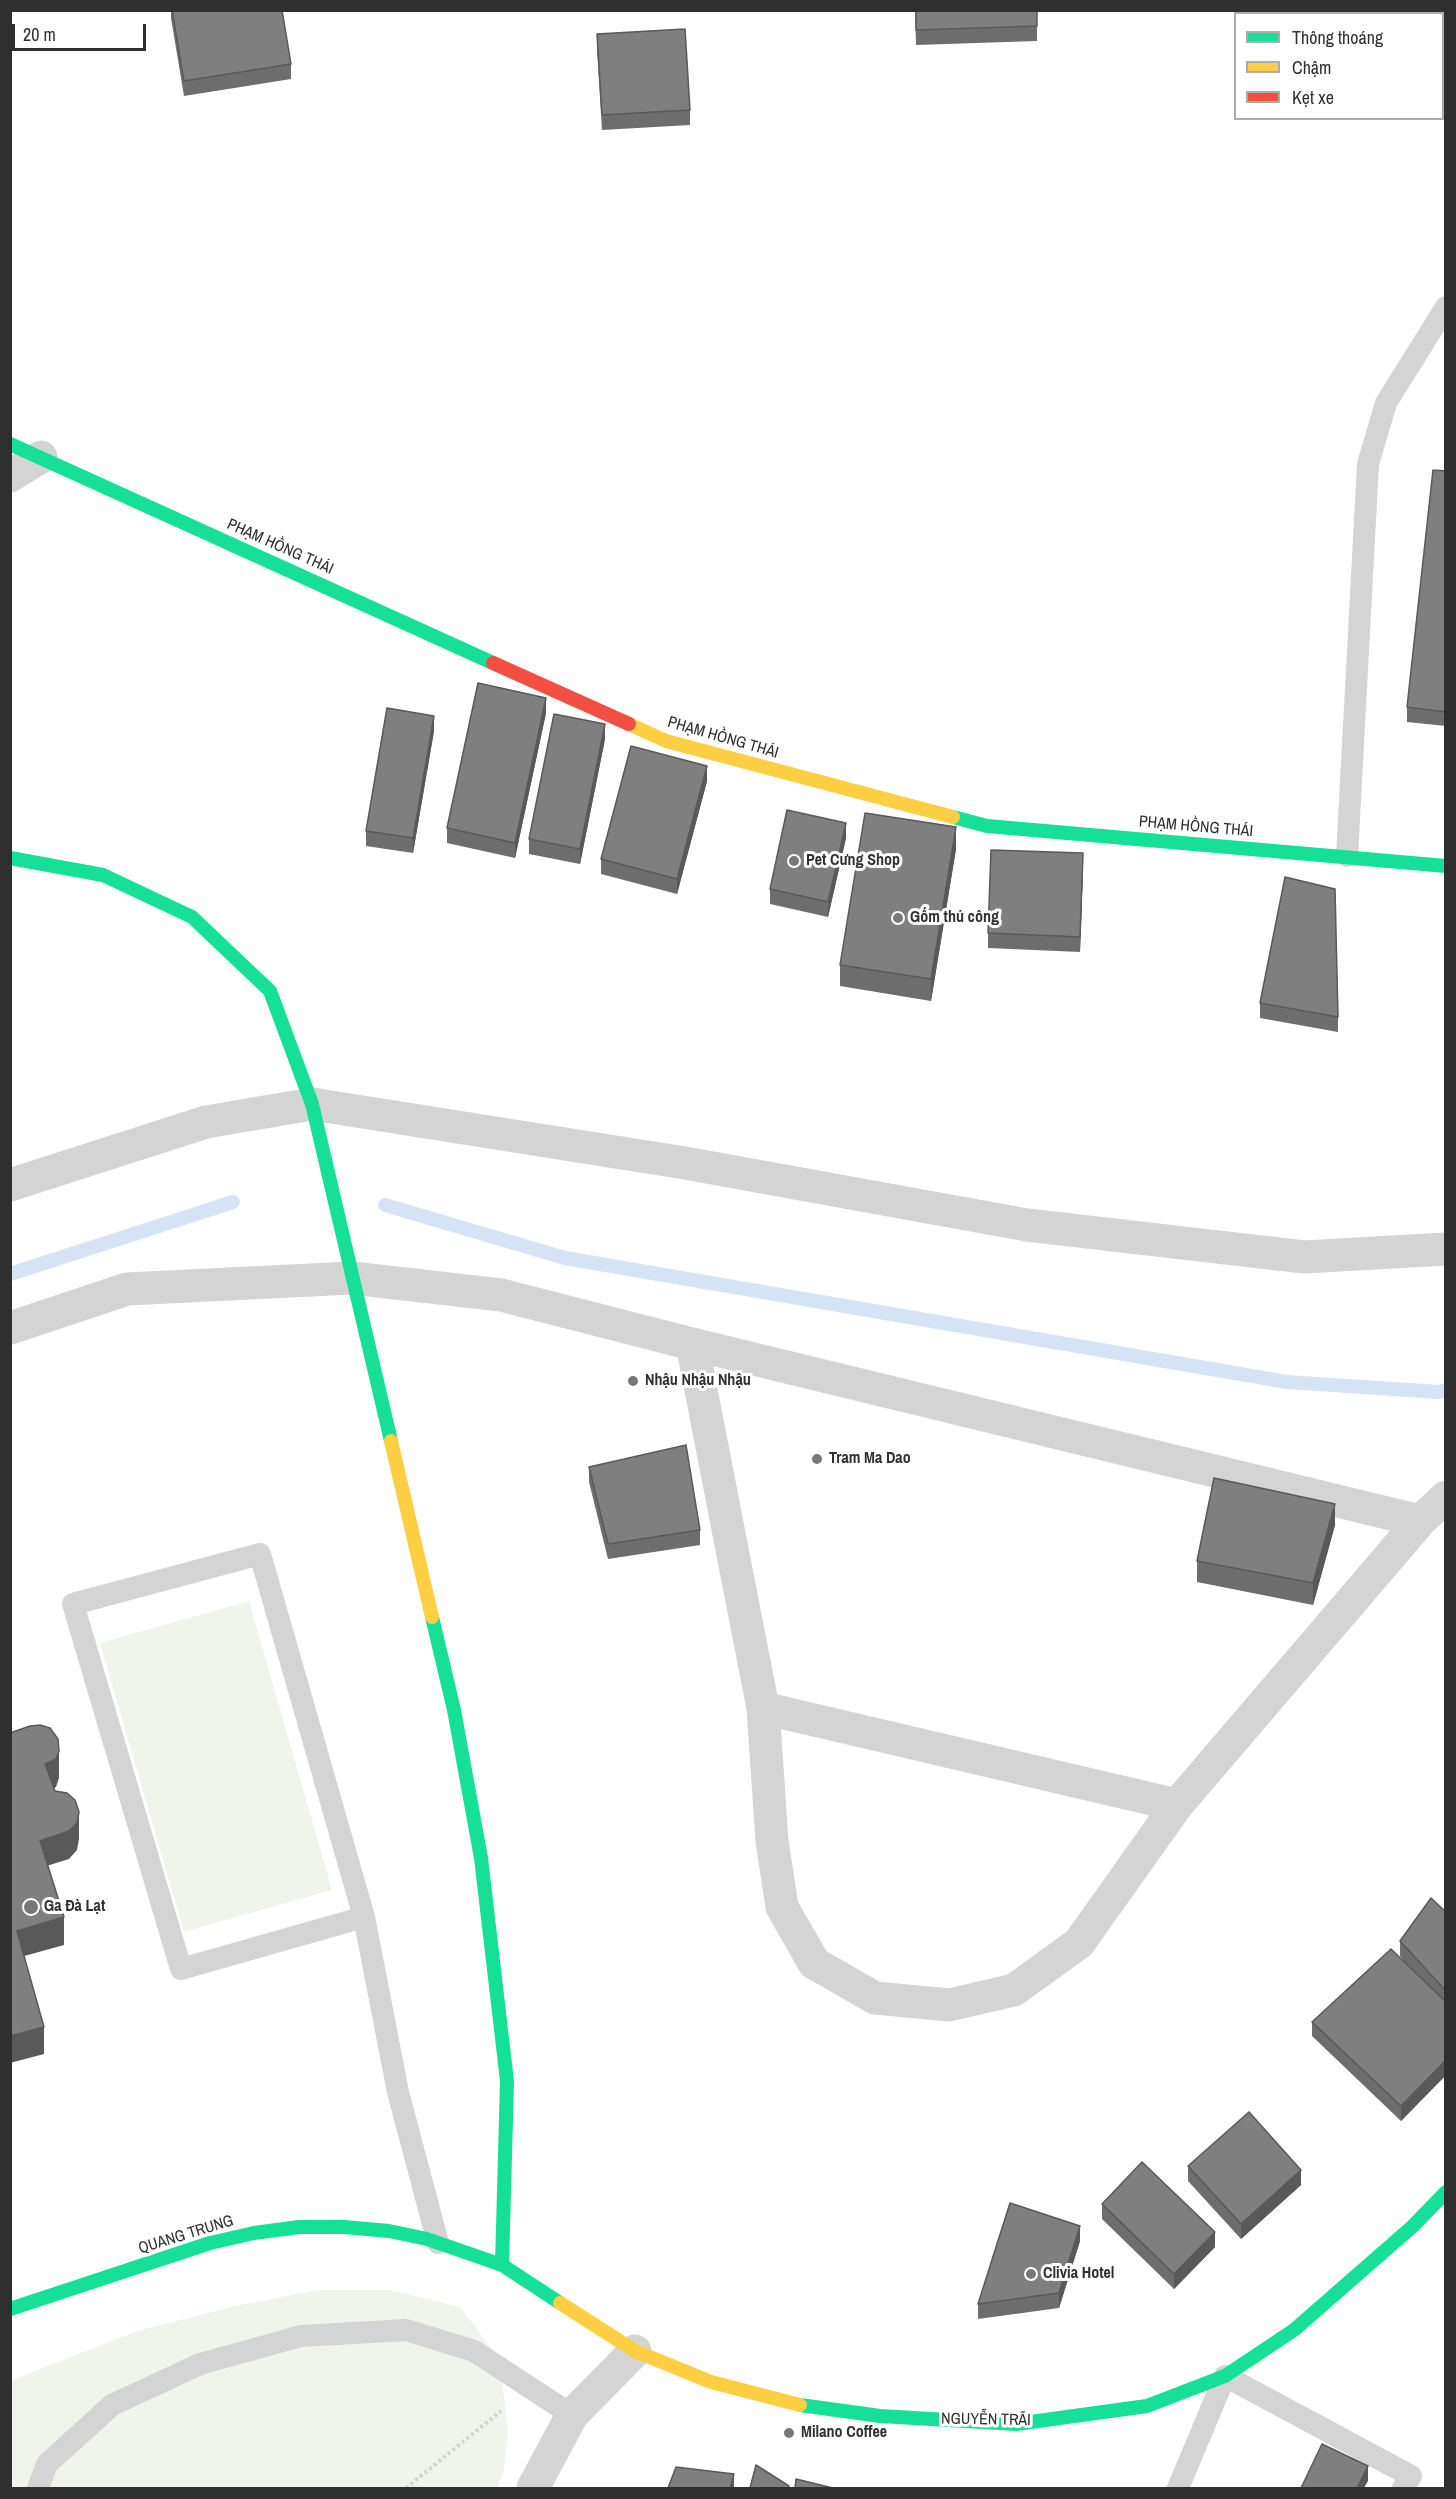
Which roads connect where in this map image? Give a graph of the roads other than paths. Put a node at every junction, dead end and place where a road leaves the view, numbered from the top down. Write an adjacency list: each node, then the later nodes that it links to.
1 (1446, 307): 5 (lane)
2 (10, 444): 3 (street, PHẠM HỒNG THÁI)
3 (41, 457): 4 (street); 5 (street, PHẠM HỒNG THÁI)
4 (10, 476)
5 (1347, 856): 7 (street, PHẠM HỒNG THÁI)
6 (10, 858): 8 (street)
7 (1446, 866)
8 (312, 1104): 9 (street); 10 (street); 11 (street)
9 (10, 1185)
10 (1446, 1249)
11 (352, 1278): 12 (street); 13 (street); 21 (street)
12 (10, 1328)
13 (692, 1344): 15 (street); 16 (street)
14 (1446, 1497): 15 (street)
15 (1420, 1521): 17 (street)
16 (763, 1707): 17 (street); 17 (street)
17 (1178, 1805)
18 (364, 1917): 18 (lane); 20 (lane)
19 (1446, 2192): 24 (street, NGUYỄN TRÃI)
20 (438, 2242): 21 (street, QUANG TRUNG); 22 (street, QUANG TRUNG)
21 (502, 2265): 23 (street, QUANG TRUNG)
22 (10, 2309)
23 (635, 2351): 24 (street, NGUYỄN TRÃI); 25 (street)
24 (1225, 2376): 28 (lane); 29 (lane)
25 (572, 2415): 26 (lane); 27 (street)
26 (38, 2488)
27 (533, 2488)
28 (1178, 2488)
29 (1403, 2488)

